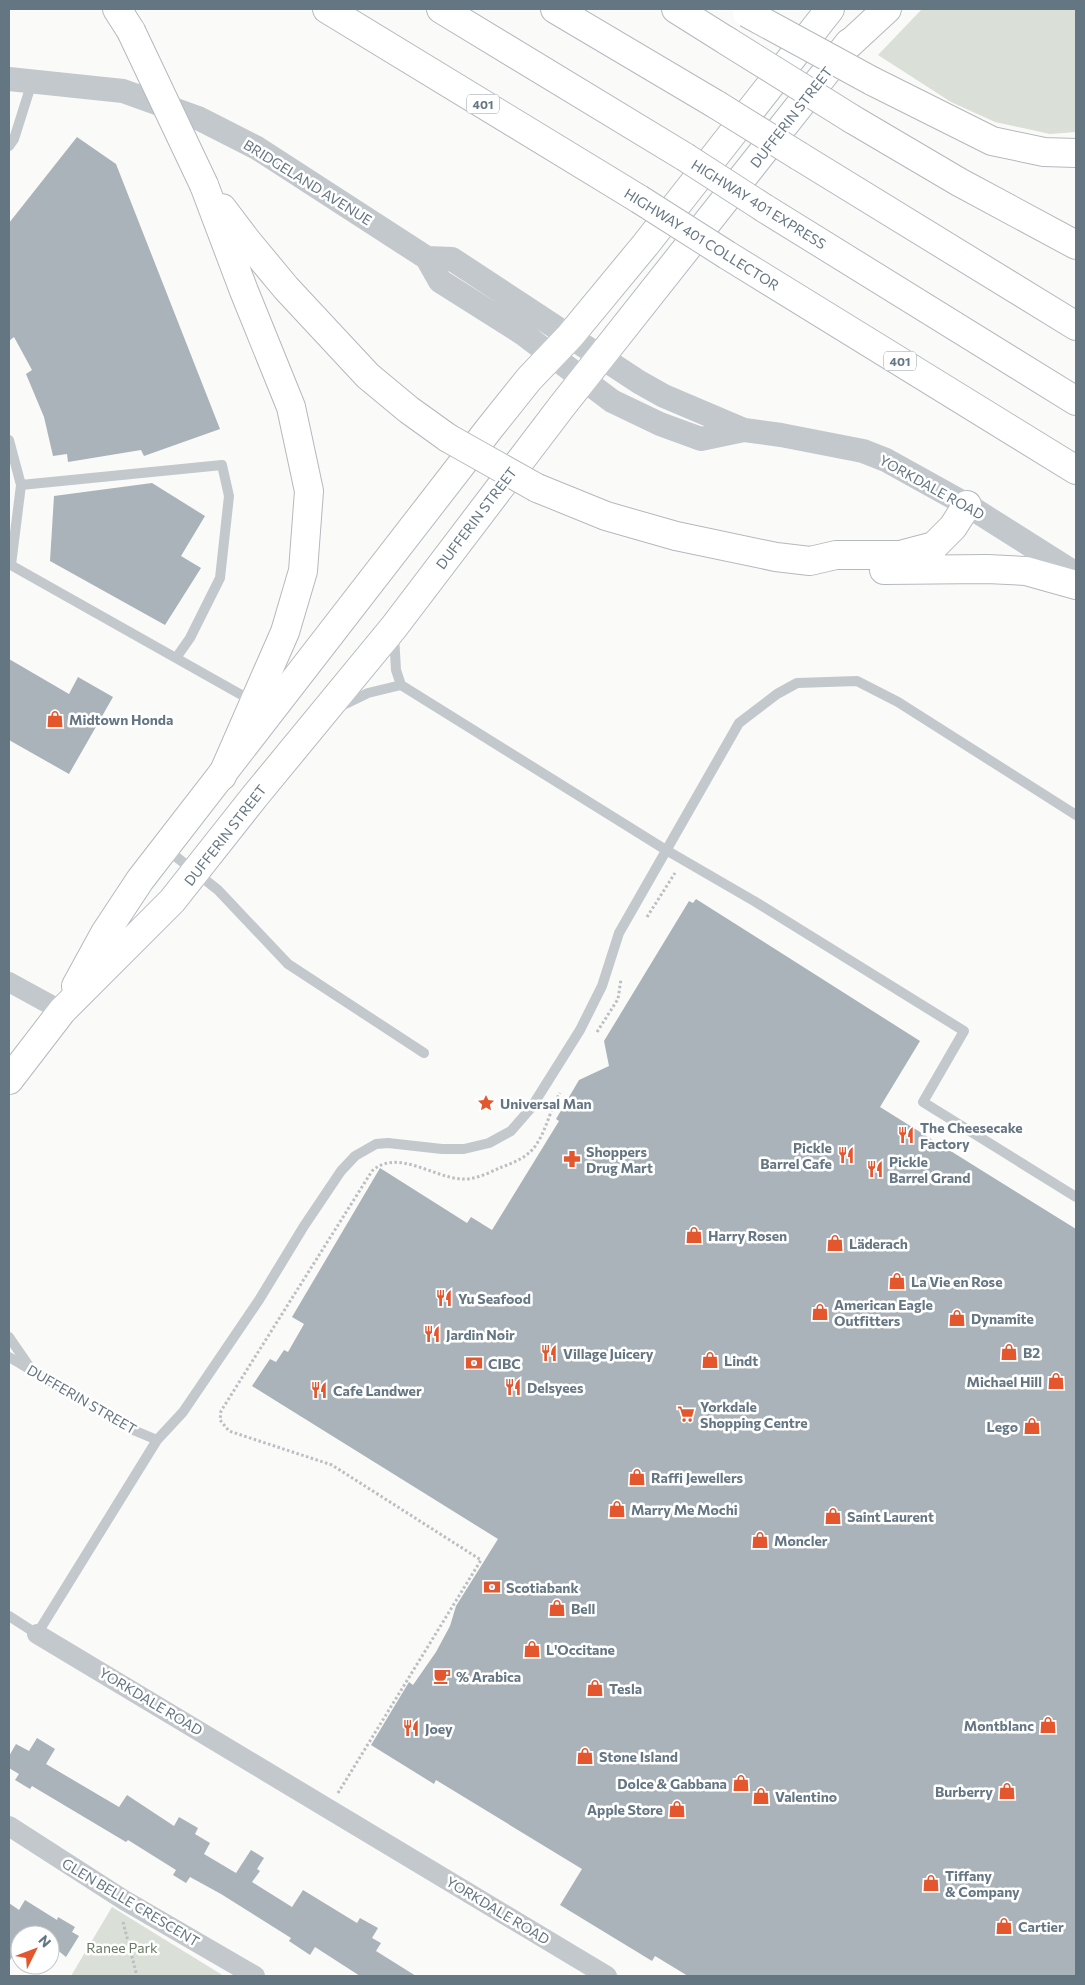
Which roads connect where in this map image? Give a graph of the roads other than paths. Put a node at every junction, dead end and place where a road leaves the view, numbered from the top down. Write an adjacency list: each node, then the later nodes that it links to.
1 (327, 9): 24 (main road, HIGHWAY 401 COLLECTOR / 401, bridge)
2 (440, 9): 21 (main road, HIGHWAY 401 EXPRESS, bridge)
3 (555, 9): 17 (main road, bridge)
4 (676, 9): 16 (main road, bridge)
5 (830, 9): 18 (main road, DUFFERIN STREET)
6 (873, 9): 10 (main road, DUFFERIN STREET)
7 (887, 9): 10 (main road)
8 (742, 11): 14 (main road, bridge)
9 (124, 20): 15 (main road, bridge)
10 (847, 46): 19 (main road, DUFFERIN STREET)
11 (9, 79): 12 (street, BRIDGELAND AVENUE)
12 (32, 81): 13 (lane); 18 (street, BRIDGELAND AVENUE)
13 (9, 146)
14 (1076, 153)
15 (204, 185): 27 (main road, bridge); 34 (main road)
16 (1076, 245)
17 (1070, 319)
18 (561, 346): 19 (street, YORKDALE ROAD); 20 (street, YORKDALE ROAD); 36 (main road, DUFFERIN STREET)
19 (602, 358): 20 (main road, DUFFERIN STREET); 22 (street, YORKDALE ROAD)
20 (583, 380): 22 (street, YORKDALE ROAD); 31 (main road, DUFFERIN STREET)
21 (1076, 401)
22 (744, 430): 26 (street, YORKDALE ROAD)
23 (9, 440): 25 (lane)
24 (1075, 469)
25 (20, 484): 28 (lane); 32 (lane)
26 (966, 505): 27 (main road); 29 (street, YORKDALE ROAD)
27 (810, 561): 30 (main road)
28 (10, 564): 32 (lane)
29 (1076, 574)
30 (1076, 585)
31 (394, 626): 33 (lane); 35 (main road, DUFFERIN STREET)
32 (176, 658): 34 (lane)
33 (401, 685): 35 (lane); 39 (lane)
34 (254, 702): 36 (main road)
35 (322, 715): 40 (main road, DUFFERIN STREET)
36 (222, 776): 38 (main road, DUFFERIN STREET)
37 (1076, 815): 39 (lane)
38 (164, 848): 40 (lane); 42 (main road, DUFFERIN STREET)
39 (666, 850): 45 (lane); 49 (lane)
40 (195, 872): 42 (main road, DUFFERIN STREET); 43 (lane)
41 (9, 982): 42 (street)
42 (62, 1011): 44 (main road, DUFFERIN STREET)
43 (424, 1053)
44 (9, 1080)
45 (1076, 1197)
46 (9, 1337): 48 (lane)
47 (9, 1357): 48 (lane, DUFFERIN STREET)
48 (31, 1369): 49 (lane, DUFFERIN STREET)
49 (157, 1440): 51 (lane)
50 (9, 1616): 51 (lane)
51 (37, 1634): 54 (street, YORKDALE ROAD)
52 (9, 1826): 53 (street, GLEN BELLE CRESCENT)
53 (255, 1976)
54 (607, 1976)

